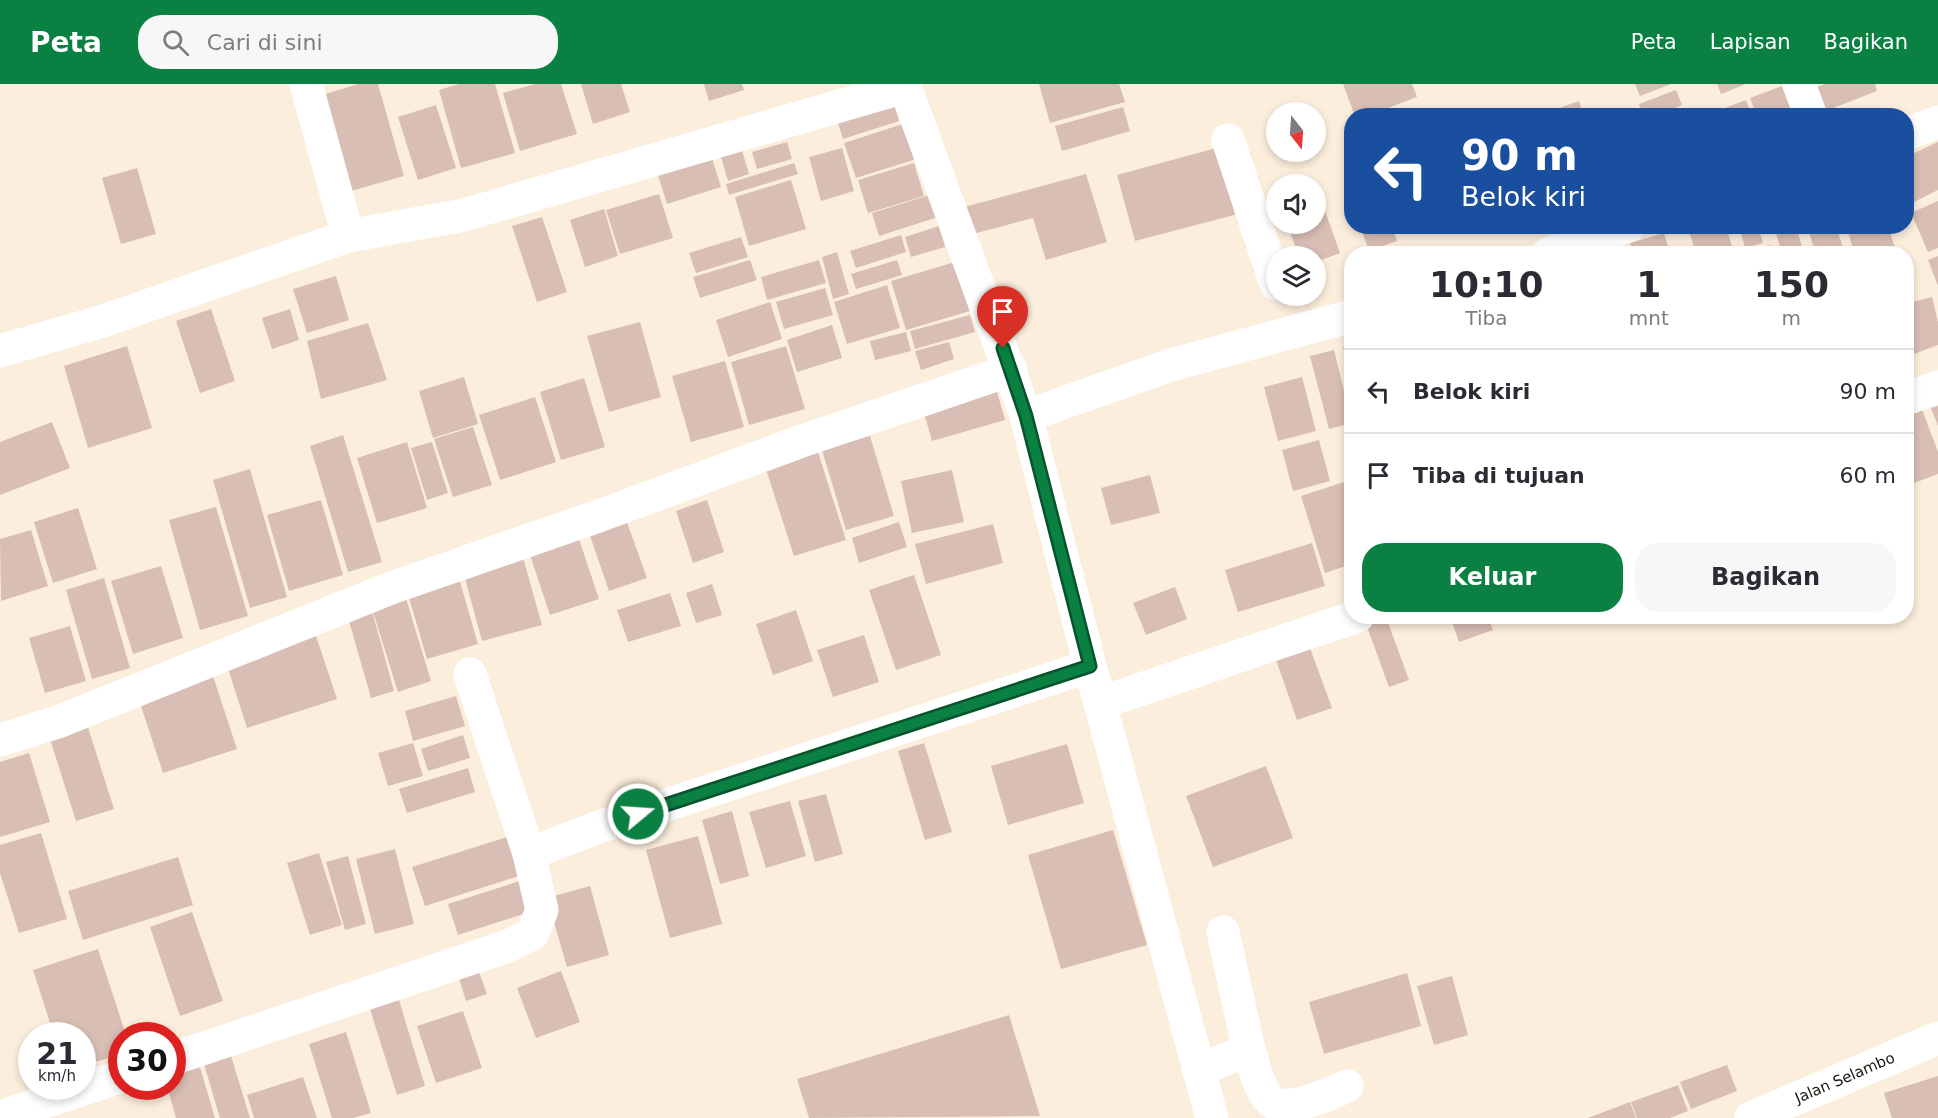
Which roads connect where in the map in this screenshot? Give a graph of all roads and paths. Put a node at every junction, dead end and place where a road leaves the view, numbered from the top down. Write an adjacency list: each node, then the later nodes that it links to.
1 (306, 84): 9 (street)
2 (1799, 84): 4 (street)
3 (905, 86): 9 (street); 16 (street)
4 (1808, 108)
5 (1938, 122): 6 (street)
6 (1914, 131)
7 (1228, 140): 11 (street)
8 (1606, 234): 10 (street)
9 (348, 236): 15 (street)
10 (1571, 246)
11 (1266, 254)
12 (1285, 306): 14 (street)
13 (1344, 318): 14 (street)
14 (1294, 332): 19 (street)
15 (0, 351)
16 (1011, 370): 19 (street); 24 (street)
17 (1938, 387): 18 (street)
18 (1914, 396)
19 (1026, 416): 21 (street)
20 (1344, 621): 23 (street)
21 (1090, 666): 23 (street); 25 (street)
22 (470, 674): 25 (street)
23 (1100, 703): 30 (street)
24 (0, 740)
25 (529, 854): 29 (street)
26 (1223, 932): 28 (street)
27 (1938, 1038): 35 (street, Jalan Selambo)
28 (1249, 1050): 30 (street); 32 (street)
29 (186, 1054)
30 (1198, 1070): 34 (street)
31 (108, 1081): 33 (street)
32 (1347, 1086)
33 (0, 1118)
34 (1212, 1118)
35 (1751, 1118)

